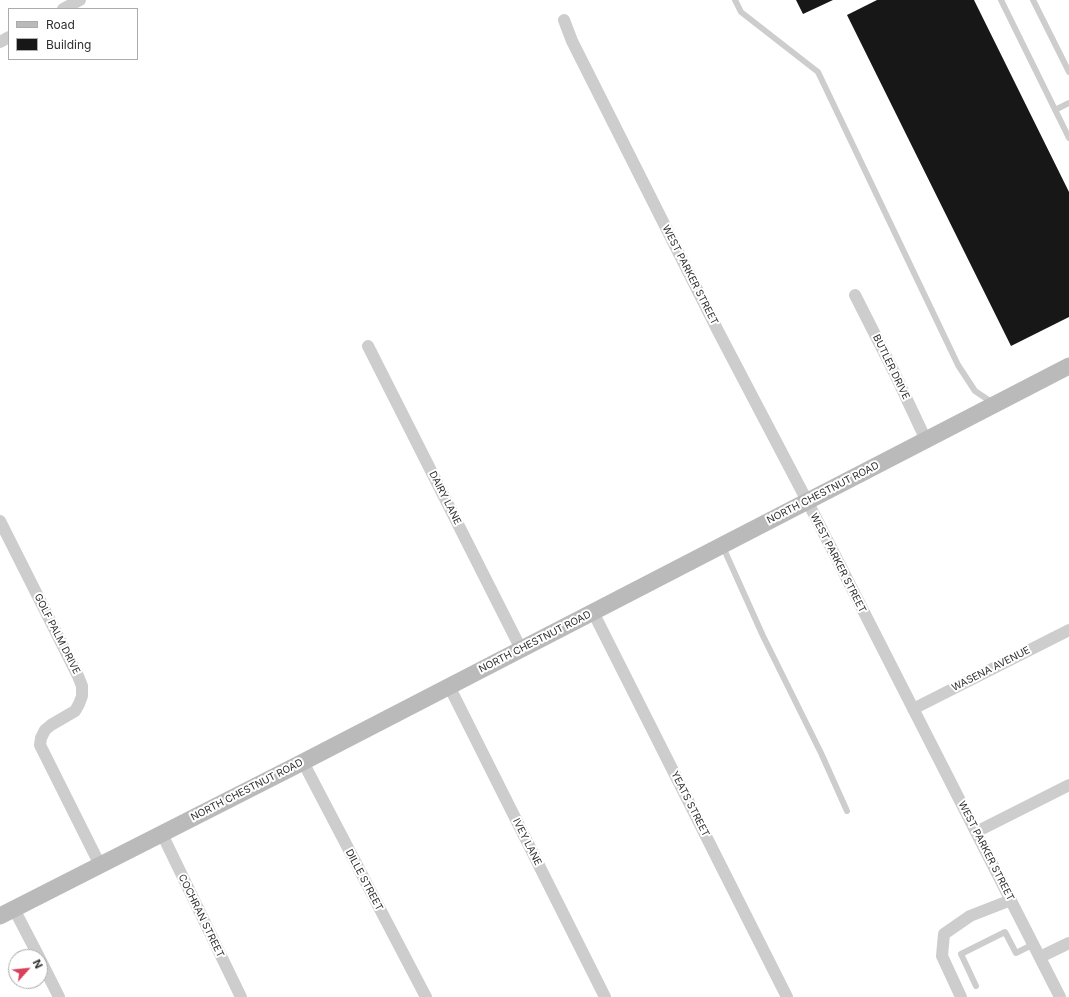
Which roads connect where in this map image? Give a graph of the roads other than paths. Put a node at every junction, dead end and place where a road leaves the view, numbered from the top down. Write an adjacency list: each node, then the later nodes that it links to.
1 (80, 0): 5 (street)
2 (735, 0): 14 (lane)
3 (1001, 0): 9 (lane)
4 (1033, 0): 7 (lane)
5 (65, 8)
6 (564, 20): 16 (street, WEST PARKER STREET)
7 (1069, 72)
8 (1069, 103): 9 (lane)
9 (1055, 110): 10 (lane)
10 (1069, 138)
11 (855, 295): 15 (street, BUTLER DRIVE)
12 (368, 346): 21 (street, DAIRY LANE)
13 (1069, 366): 14 (street, NORTH CHESTNUT ROAD)
14 (996, 404): 15 (street, NORTH CHESTNUT ROAD)
15 (926, 440): 16 (street, NORTH CHESTNUT ROAD)
16 (806, 502): 18 (street, NORTH CHESTNUT ROAD); 23 (street, WEST PARKER STREET)
17 (0, 521): 29 (street, GOLF PALM DRIVE)
18 (722, 545): 19 (street, NORTH CHESTNUT ROAD); 26 (lane)
19 (593, 612): 21 (street, NORTH CHESTNUT ROAD); 42 (street, YEATS STREET)
20 (1069, 630): 23 (street, WASENA AVENUE)
21 (521, 649): 22 (street, NORTH CHESTNUT ROAD)
22 (449, 686): 24 (street, NORTH CHESTNUT ROAD); 41 (street, IVEY LANE)
23 (913, 709): 27 (street, WEST PARKER STREET)
24 (303, 762): 28 (street, NORTH CHESTNUT ROAD); 40 (street, DILLE STREET)
25 (1069, 785): 27 (street)
26 (847, 811)
27 (976, 832): 30 (street, WEST PARKER STREET)
28 (162, 834): 29 (street, NORTH CHESTNUT ROAD); 39 (street, COCHRAN STREET)
29 (100, 865): 31 (street, NORTH CHESTNUT ROAD)
30 (1010, 900): 33 (street, WEST PARKER STREET); 43 (street)
31 (7, 913): 34 (street)
32 (1069, 943): 35 (street)
33 (1034, 944): 35 (street, WEST PARKER STREET); 37 (lane)
34 (33, 949)
35 (1040, 957): 44 (street, WEST PARKER STREET)
36 (48, 976): 38 (street)
37 (976, 986)
38 (59, 997)
39 (241, 997)
40 (426, 997)
41 (605, 997)
42 (787, 997)
43 (961, 997)
44 (1060, 997)

